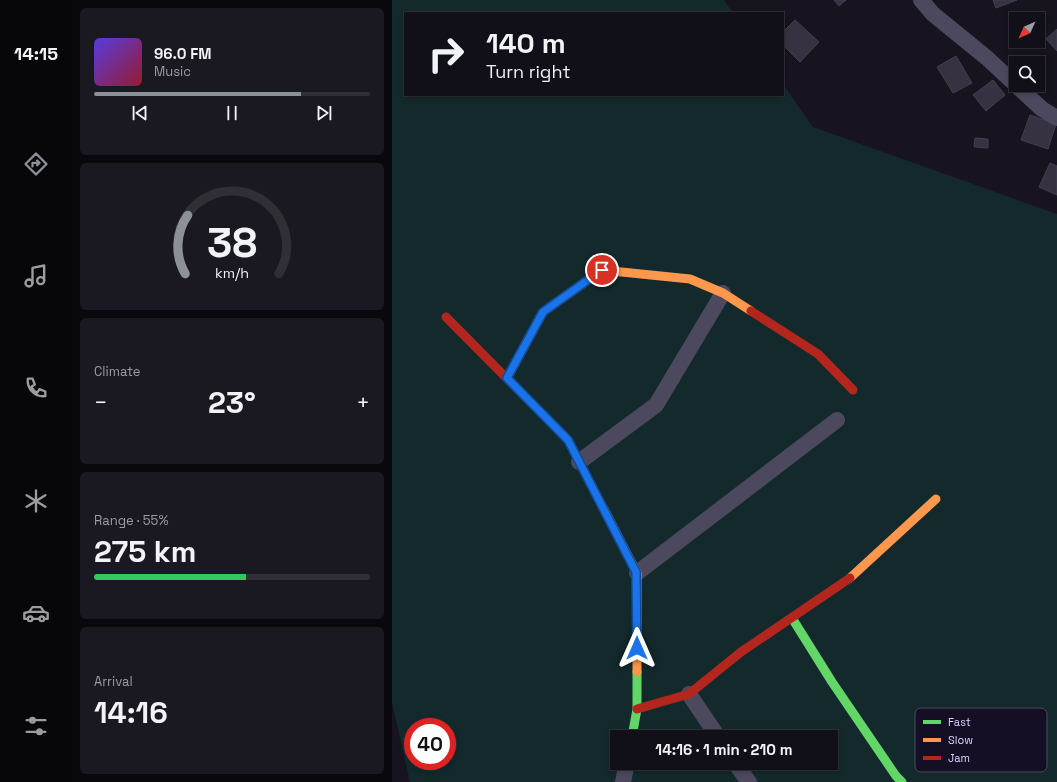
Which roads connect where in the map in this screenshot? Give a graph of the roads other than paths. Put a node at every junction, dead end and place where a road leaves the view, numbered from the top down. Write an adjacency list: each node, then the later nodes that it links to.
1 (922, 0): 2 (street)
2 (1009, 78)
3 (1024, 92): 4 (street)
4 (1057, 118)
5 (723, 293): 7 (street); 8 (street); 10 (street)
6 (446, 317): 7 (street)
7 (507, 378): 10 (street)
8 (853, 390)
9 (837, 420): 12 (street)
10 (580, 462): 12 (street)
11 (936, 499): 13 (street)
12 (636, 572): 15 (street)
13 (792, 618): 14 (street); 22 (street)
14 (689, 694): 15 (street); 17 (street)
15 (637, 709): 16 (street)
16 (633, 730)
17 (713, 730)
18 (626, 770): 20 (street)
19 (740, 770): 21 (street)
20 (623, 782)
21 (748, 782)
22 (902, 782)

